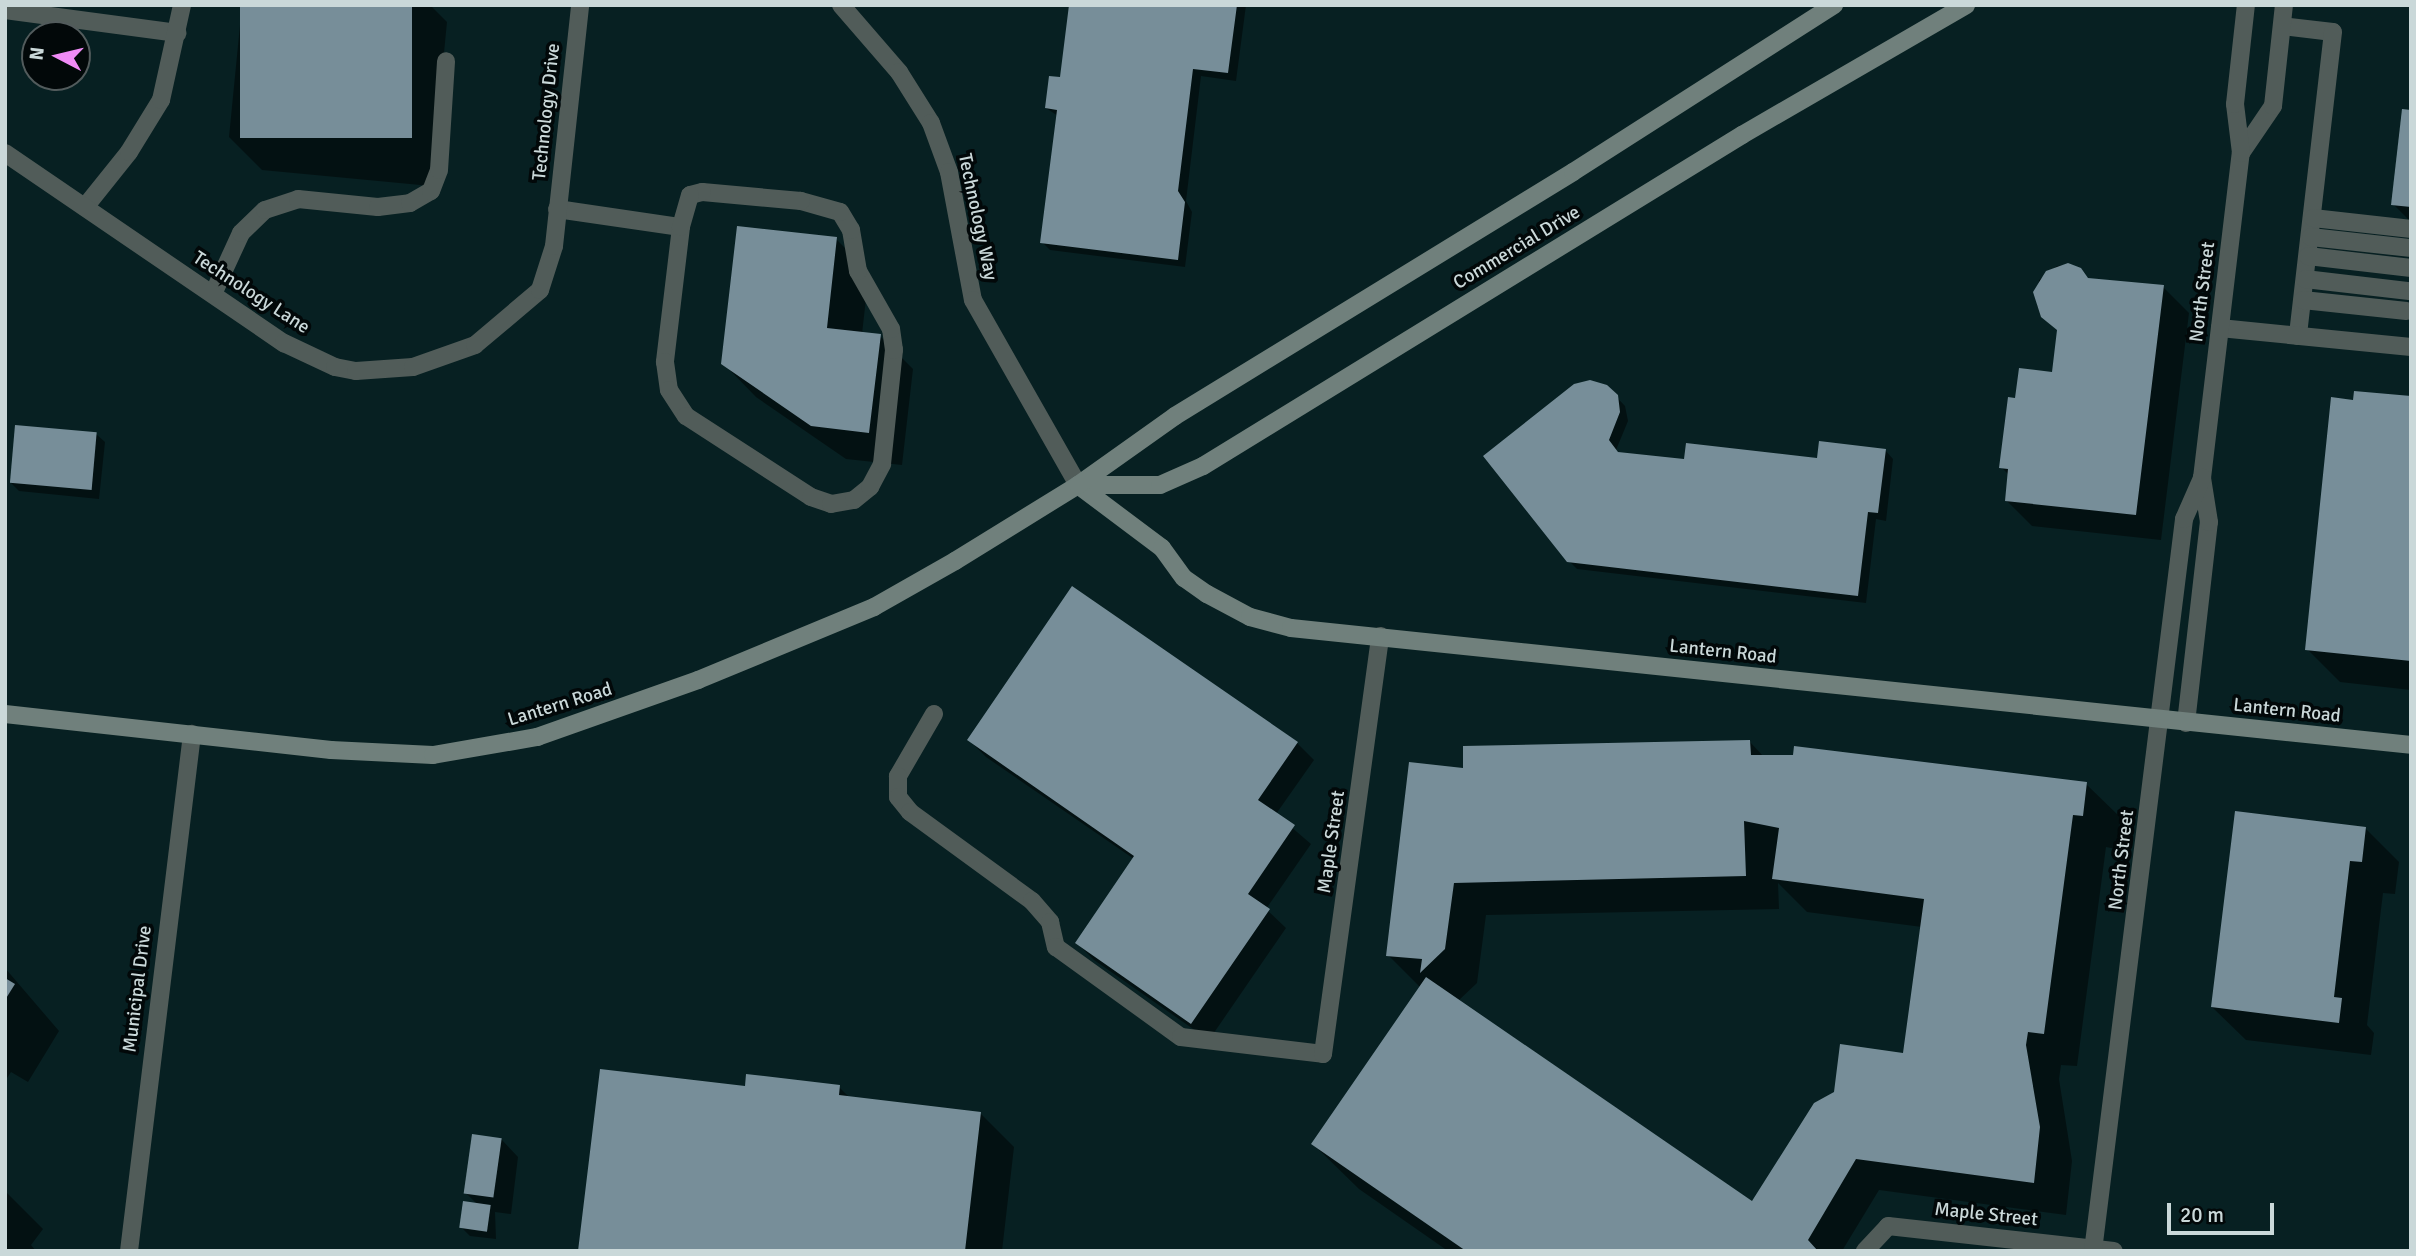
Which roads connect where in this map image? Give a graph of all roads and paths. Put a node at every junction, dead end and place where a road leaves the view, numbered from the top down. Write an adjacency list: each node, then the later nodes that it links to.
1 (182, 5): 10 (street)
2 (580, 5): 15 (street, Technology Drive)
3 (841, 5): 33 (street, Technology Way)
4 (1834, 5): 31 (street, Commercial Drive)
5 (1966, 5): 33 (street, Commercial Drive)
6 (2246, 5): 12 (street, North Street)
7 (2284, 5): 9 (street, North Street)
8 (5, 10): 10 (street)
9 (2282, 26): 12 (street, North Street); 16 (street)
10 (177, 33): 14 (street)
11 (446, 61): 25 (street)
12 (2241, 152): 28 (street, North Street)
13 (5, 153): 14 (street, Technology Lane)
14 (85, 207): 25 (street, Technology Lane)
15 (557, 216): 17 (street); 25 (street, Technology Lane)
16 (2313, 218): 18 (street); 19 (street)
17 (681, 226): 17 (street)
18 (2411, 229)
19 (2311, 237): 20 (street); 21 (street)
20 (2411, 248)
21 (2308, 256): 22 (street); 23 (street)
22 (2411, 268)
23 (2305, 279): 24 (street); 26 (street)
24 (2409, 291)
25 (213, 295)
26 (2303, 300): 27 (street); 29 (street)
27 (2406, 311)
28 (2220, 328): 29 (street); 32 (street, North Street)
29 (2298, 336): 30 (street)
30 (2411, 347)
31 (1175, 416): 33 (street, Lantern Road)
32 (2202, 478): 37 (street, North Street); 38 (street, North Street)
33 (1078, 485): 34 (street, Lantern Road); 39 (street, Lantern Road)
34 (1380, 636): 36 (street, Maple Street); 37 (street, Lantern Road)
35 (5, 714): 39 (street, Lantern Road)
36 (934, 714)
37 (2161, 722): 38 (street, Lantern Road); 41 (street, North Street)
38 (2186, 723): 40 (street, Lantern Road)
39 (192, 734): 42 (street, Municipal Drive)
40 (2411, 745)
41 (2093, 1250): 43 (street, Maple Street); 44 (street, Maple Street)
42 (129, 1251)
43 (1865, 1251)
44 (2114, 1251)

